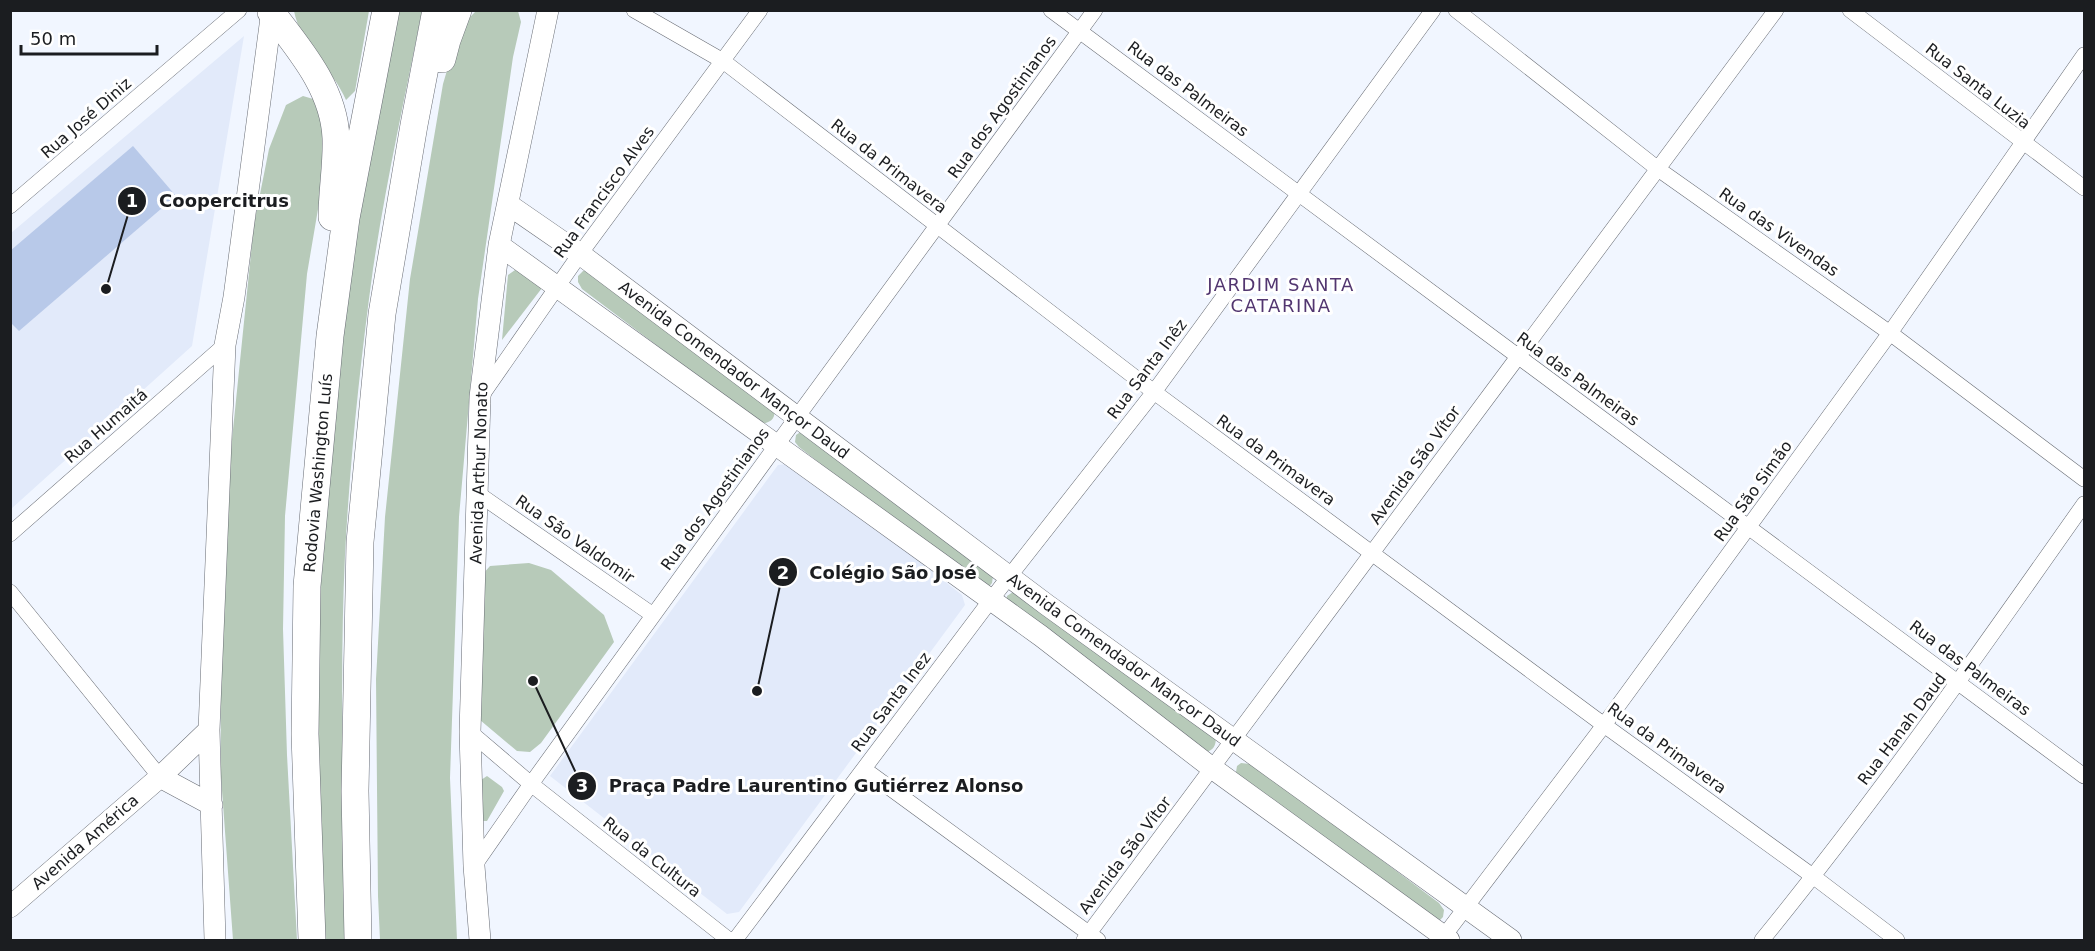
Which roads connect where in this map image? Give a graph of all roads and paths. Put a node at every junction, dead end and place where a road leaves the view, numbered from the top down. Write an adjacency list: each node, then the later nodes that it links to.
1 (239, 10): 24 (street, Rua José Diniz)
2 (386, 10): 30 (highway, Rodovia Washington Luís)
3 (436, 10): 18 (highway)
4 (458, 10): 18 (highway)
5 (548, 10): 23 (street, Avenida Arthur Nonato)
6 (634, 10): 17 (street, Rua da Primavera)
7 (760, 10): 17 (street, Rua Francisco Alves)
8 (1051, 10): 15 (street, Rua das Palmeiras)
9 (1095, 10): 15 (street, Rua dos Agostinianos)
10 (1433, 10): 22 (street, Rua Santa Inêz)
11 (1456, 10): 20 (street, Rua das Vivendas)
12 (1776, 10): 20 (street, Avenida São Vítor)
13 (1850, 10): 19 (street, Rua Santa Luzia)
14 (267, 11): 30 (highway); 31 (street)
15 (1080, 31): 22 (street, Rua das Palmeiras); 25 (street, Rua dos Agostinianos)
16 (2085, 55): 19 (street, Rua São Simão)
17 (723, 61): 25 (street, Rua da Primavera); 27 (street, Rua Francisco Alves)
18 (414, 125): 66 (highway)
19 (2023, 144): 21 (street, Rua Santa Luzia); 29 (street, Rua São Simão)
20 (1658, 169): 29 (street, Rua das Vivendas); 32 (street, Avenida São Vítor)
21 (2085, 188)
22 (1300, 194): 32 (street, Rua das Palmeiras); 33 (street, Rua Santa Inêz)
23 (509, 205): 26 (street, Avenida Arthur Nonato); 27 (street, Avenida Comendador Mançor Daud)
24 (10, 206)
25 (937, 226): 33 (street, Rua da Primavera); 35 (street, Rua dos Agostinianos)
26 (499, 245): 28 (street, Avenida Comendador Mançor Daud); 34 (street, Avenida Arthur Nonato)
27 (580, 254): 28 (street, Rua Francisco Alves); 35 (street, Avenida Comendador Mançor Daud)
28 (558, 286): 34 (street, Rua Francisco Alves); 36 (street, Avenida Comendador Mançor Daud)
29 (1890, 333): 37 (street, Rua das Vivendas); 40 (street, Rua São Simão)
30 (330, 336): 65 (highway, Rodovia Washington Luís)
31 (225, 345): 41 (street, Rua Humaitá); 49 (street)
32 (1517, 356): 40 (street, Rua das Palmeiras); 42 (street, Avenida São Vítor)
33 (1154, 392): 42 (street, Rua da Primavera); 43 (street, Rua Santa Inêz)
34 (480, 397): 38 (street, Avenida Arthur Nonato)
35 (796, 417): 36 (street, Rua dos Agostinianos); 43 (street, Avenida Comendador Mançor Daud)
36 (776, 445): 45 (street, Avenida Comendador Mançor Daud); 46 (street, Rua dos Agostinianos)
37 (2085, 479)
38 (477, 493): 46 (street, Rua São Valdomir); 50 (street, Avenida Arthur Nonato)
39 (2085, 504): 47 (street, Rua Hanah Daud)
40 (1748, 527): 47 (street, Rua das Palmeiras); 48 (street, Rua São Simão)
41 (10, 534)
42 (1373, 553): 48 (street, Rua da Primavera); 51 (street, Avenida São Vítor)
43 (1009, 577): 45 (street, Rua Santa Inêz); 51 (street, Avenida Comendador Mançor Daud)
44 (10, 592): 55 (street)
45 (990, 601): 52 (street, Avenida Comendador Mançor Daud); 53 (street, Rua Santa Inez)
46 (653, 615): 56 (street, Rua dos Agostinianos)
47 (1959, 682): 54 (street, Rua das Palmeiras); 59 (street, Rua Hanah Daud)
48 (1604, 725): 59 (street, Rua da Primavera); 61 (street, Rua São Simão)
49 (209, 730): 55 (street, Avenida América); 57 (street)
50 (470, 732): 56 (street, Rua da Cultura); 58 (street, Avenida Arthur Nonato)
51 (1234, 740): 52 (street, Avenida São Vítor); 61 (street, Avenida Comendador Mançor Daud)
52 (1212, 768): 62 (street, Avenida São Vítor); 63 (street, Avenida Comendador Mançor Daud)
53 (864, 769): 62 (street); 69 (street, Rua Santa Inez)
54 (2085, 776)
55 (160, 777): 57 (street); 60 (street, Avenida América)
56 (531, 784): 58 (street, Rua dos Agostinianos); 68 (street, Rua da Cultura)
57 (212, 805): 64 (street)
58 (474, 866): 67 (street, Avenida Arthur Nonato)
59 (1814, 876): 71 (street, Rua Hanah Daud); 72 (street, Rua da Primavera)
60 (10, 907)
61 (1466, 908): 63 (street, Rua São Simão); 70 (street, Avenida Comendador Mançor Daud)
62 (1090, 938)
63 (1444, 939)
64 (215, 940)
65 (312, 940)
66 (358, 940)
67 (480, 940)
68 (729, 940)
69 (735, 940)
70 (1511, 940)
71 (1762, 940)
72 (1897, 940)

